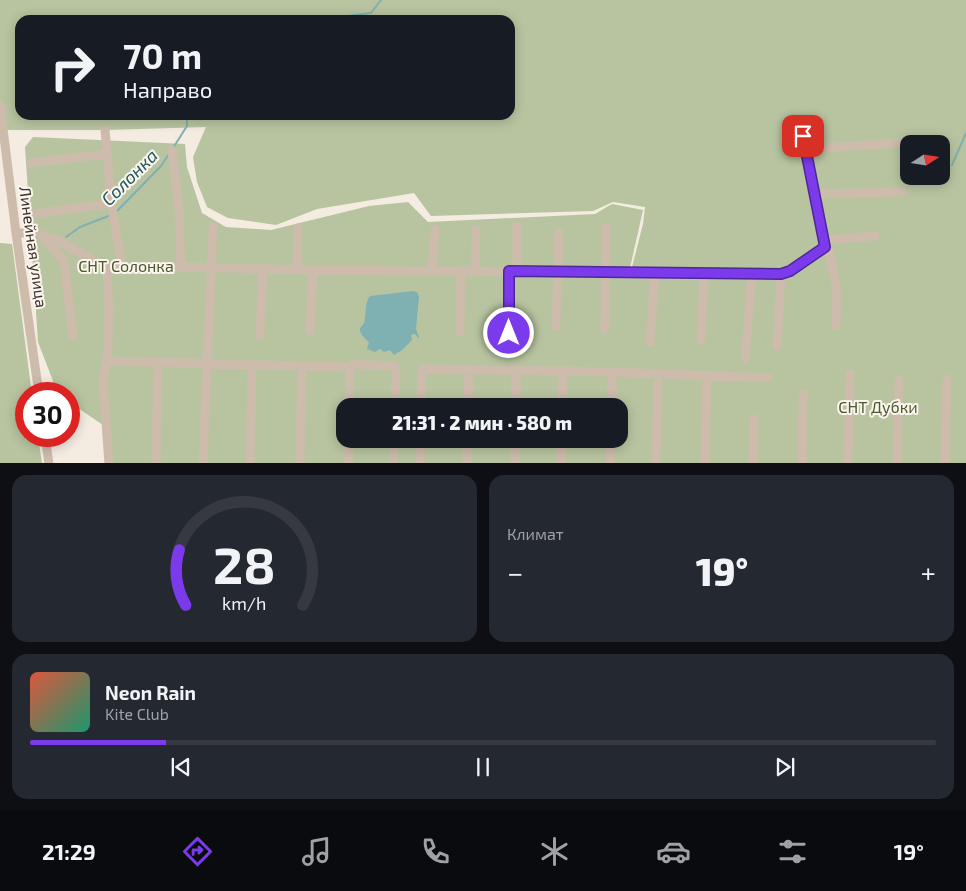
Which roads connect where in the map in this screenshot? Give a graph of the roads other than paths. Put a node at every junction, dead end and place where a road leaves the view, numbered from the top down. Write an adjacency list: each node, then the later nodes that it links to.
1 (0, 105): 19 (street, Линейная улица)
2 (105, 130): 7 (street)
3 (803, 136): 5 (street)
4 (900, 143): 5 (street)
5 (806, 149): 10 (street)
6 (172, 150): 25 (street)
7 (107, 154): 8 (street); 11 (street)
8 (31, 163)
9 (903, 192): 10 (street)
10 (815, 194): 23 (street)
11 (112, 203): 12 (street); 24 (street)
12 (34, 214)
13 (517, 226): 34 (street)
14 (213, 227): 26 (street)
15 (298, 228): 29 (street)
16 (606, 228): 36 (street)
17 (435, 229): 31 (street)
18 (476, 230): 33 (street)
19 (16, 233): 21 (street); 69 (street, Линейная улица)
20 (558, 233): 35 (street)
21 (41, 234): 27 (street); 47 (street)
22 (875, 236): 23 (street)
23 (825, 244): 40 (street); 41 (street)
24 (122, 267): 25 (street); 27 (street)
25 (181, 267): 26 (street)
26 (210, 267): 28 (street); 55 (street)
27 (107, 268): 53 (street)
28 (263, 268): 29 (street); 48 (street)
29 (297, 269): 30 (street)
30 (313, 270): 31 (street); 44 (street)
31 (432, 270): 32 (street)
32 (461, 270): 33 (street); 45 (street)
33 (475, 270): 34 (street)
34 (513, 271): 35 (street); 46 (street)
35 (557, 271): 36 (street); 42 (street)
36 (606, 272): 37 (street); 43 (street)
37 (655, 273): 38 (street); 50 (street)
38 (704, 274): 39 (street); 49 (street)
39 (752, 274): 40 (street); 52 (street)
40 (781, 274): 51 (street)
41 (836, 326)
42 (556, 327)
43 (605, 329)
44 (310, 331)
45 (460, 332)
46 (509, 333)
47 (73, 335)
48 (260, 336)
49 (701, 340)
50 (650, 342)
51 (777, 346)
52 (746, 358)
53 (106, 361): 54 (street); 88 (street)
54 (158, 362): 55 (street); 89 (street)
55 (206, 363): 56 (street); 90 (street)
56 (252, 365): 57 (street); 91 (street)
57 (302, 366): 58 (street); 92 (street)
58 (350, 366): 71 (street); 72 (street)
59 (469, 371): 60 (street); 73 (street); 74 (street)
60 (516, 371): 61 (street); 75 (street)
61 (612, 372): 63 (street); 77 (street)
62 (563, 373): 76 (street)
63 (658, 374): 65 (street); 100 (street)
64 (850, 374): 104 (street)
65 (707, 375): 66 (street); 101 (street)
66 (768, 378)
67 (947, 379): 106 (street)
68 (899, 380): 105 (street)
69 (37, 382)
70 (803, 394): 103 (street)
71 (349, 398)
72 (395, 398)
73 (421, 398)
74 (468, 398)
75 (516, 398)
76 (562, 398)
77 (612, 398)
78 (754, 419): 102 (street)
79 (47, 447): 87 (street)
80 (348, 448): 93 (street)
81 (394, 448): 94 (street)
82 (420, 448): 95 (street)
83 (467, 448): 96 (street)
84 (515, 448): 97 (street)
85 (561, 448): 98 (street)
86 (611, 448): 99 (street)
87 (49, 463)
88 (109, 463)
89 (156, 463)
90 (203, 463)
91 (250, 463)
92 (300, 463)
93 (348, 463)
94 (393, 463)
95 (420, 463)
96 (467, 463)
97 (515, 463)
98 (561, 463)
99 (610, 463)
100 (656, 463)
101 (705, 463)
102 (753, 463)
103 (802, 463)
104 (848, 463)
105 (897, 463)
106 (945, 463)

